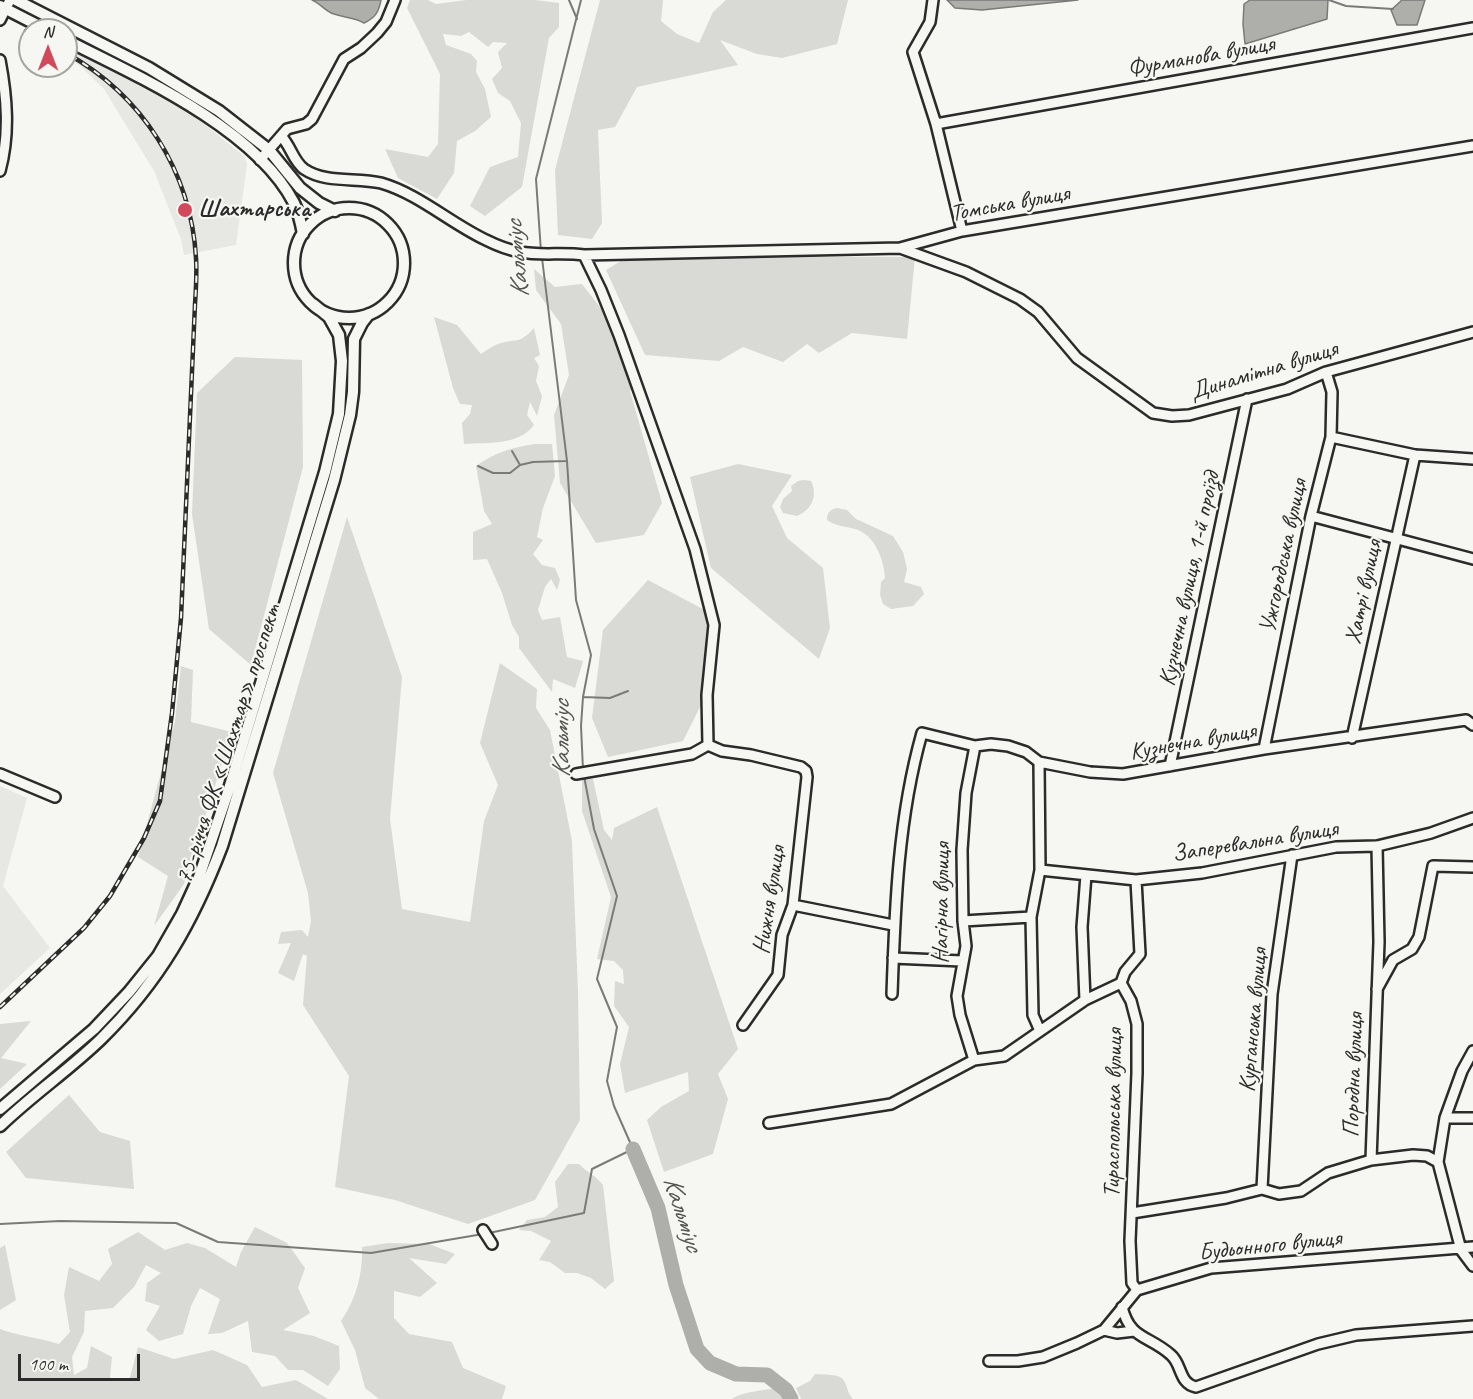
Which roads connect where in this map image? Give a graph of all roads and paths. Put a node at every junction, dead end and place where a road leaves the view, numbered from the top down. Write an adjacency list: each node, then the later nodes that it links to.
1 (16, 0): 13 (main road)
2 (395, 0): 11 (street)
3 (933, 0): 10 (street)
4 (5, 5): 5 (main road); 6 (street)
5 (27, 18)
6 (0, 20)
7 (1473, 28): 10 (street, Фурманова вулиця)
8 (78, 46): 14 (main road)
9 (0, 60): 15 (street)
10 (936, 124): 17 (street)
11 (281, 136): 13 (street); 20 (street, Томська вулиця)
12 (1473, 146): 17 (street, Томська вулиця)
13 (268, 150): 14 (street); 16 (main road)
14 (260, 159): 18 (main road)
15 (0, 171)
16 (335, 211): 18 (main road); 22 (main road)
17 (962, 231): 19 (street, Томська вулиця)
18 (303, 234): 21 (main road)
19 (900, 248): 20 (street, Томська вулиця); 25 (street, Динамітна вулиця)
20 (584, 255): 34 (street)
21 (313, 304): 22 (main road); 63 (main road, 75-річчя ФК «Шахтар» проспект)
22 (369, 314): 67 (main road, 75-річчя ФК «Шахтар» проспект)
23 (1473, 332): 24 (street, Динамітна вулиця)
24 (1326, 372): 25 (street, Динамітна вулиця); 26 (street, Ужгородська вулиця)
25 (1247, 399): 38 (street, Кузнечна вулиця, 1-й проїзд)
26 (1331, 436): 27 (street); 29 (street, Ужгородська вулиця)
27 (1415, 455): 28 (street); 30 (street, Хатрі вулиця)
28 (1473, 459)
29 (1311, 516): 30 (street); 36 (street, Ужгородська вулиця)
30 (1396, 538): 31 (street); 33 (street, Хатрі вулиця)
31 (1473, 560)
32 (1473, 725): 33 (street, Кузнечна вулиця)
33 (1352, 738): 36 (street, Кузнечна вулиця)
34 (708, 746): 40 (street); 49 (street, Нижня вулиця)
35 (975, 746): 37 (street, Кузнечна вулиця); 51 (street, Нагірна вулиця); 52 (street, Кузнечна вулиця)
36 (1264, 750): 38 (street, Кузнечна вулиця)
37 (1039, 762): 38 (street, Кузнечна вулиця); 46 (street)
38 (1170, 766)
39 (0, 774): 41 (street)
40 (576, 774)
41 (56, 797)
42 (1473, 818): 43 (street, Заперевальна вулиця)
43 (1377, 846): 44 (street, Заперевальна вулиця); 56 (street, Породна вулиця)
44 (1292, 855): 48 (street, Заперевальна вулиця); 70 (street, Курганська вулиця)
45 (1473, 867): 56 (street, Породна вулиця)
46 (1040, 870): 47 (street, Заперевальна вулиця); 50 (street)
47 (1086, 875): 48 (street, Заперевальна вулиця); 58 (street)
48 (1136, 880): 55 (street)
49 (793, 905): 52 (street); 59 (street, Нижня вулиця)
50 (1031, 917): 51 (street); 60 (street)
51 (963, 921): 54 (street, Нагірна вулиця)
52 (893, 925): 53 (street)
53 (893, 958): 54 (street); 57 (street)
54 (962, 961): 62 (street, Нагірна вулиця)
55 (1120, 983): 58 (street); 71 (street, Тираспольська вулиця)
56 (1376, 991): 68 (street, Породна вулиця)
57 (892, 994)
58 (1085, 1000): 60 (street)
59 (743, 1025)
60 (1040, 1031): 62 (street)
61 (1473, 1051): 64 (street)
62 (974, 1060): 66 (street)
63 (0, 1109)
64 (1445, 1118): 65 (street); 69 (street)
65 (1473, 1118)
66 (769, 1123)
67 (0, 1126)
68 (1371, 1160): 69 (street); 70 (street)
69 (1438, 1162): 75 (street)
70 (1262, 1190): 71 (street)
71 (1132, 1213): 77 (street, Тираспольська вулиця)
72 (483, 1230): 73 (street)
73 (492, 1244)
74 (1473, 1247): 75 (street, Будьонного вулиця)
75 (1461, 1250): 76 (street); 77 (street, Будьонного вулиця)
76 (1473, 1266)
77 (1137, 1290): 78 (street)
78 (1122, 1307): 80 (street); 81 (street)
79 (1473, 1326): 81 (street)
80 (1104, 1330): 81 (street); 82 (street)
81 (1134, 1331)
82 (989, 1361)

